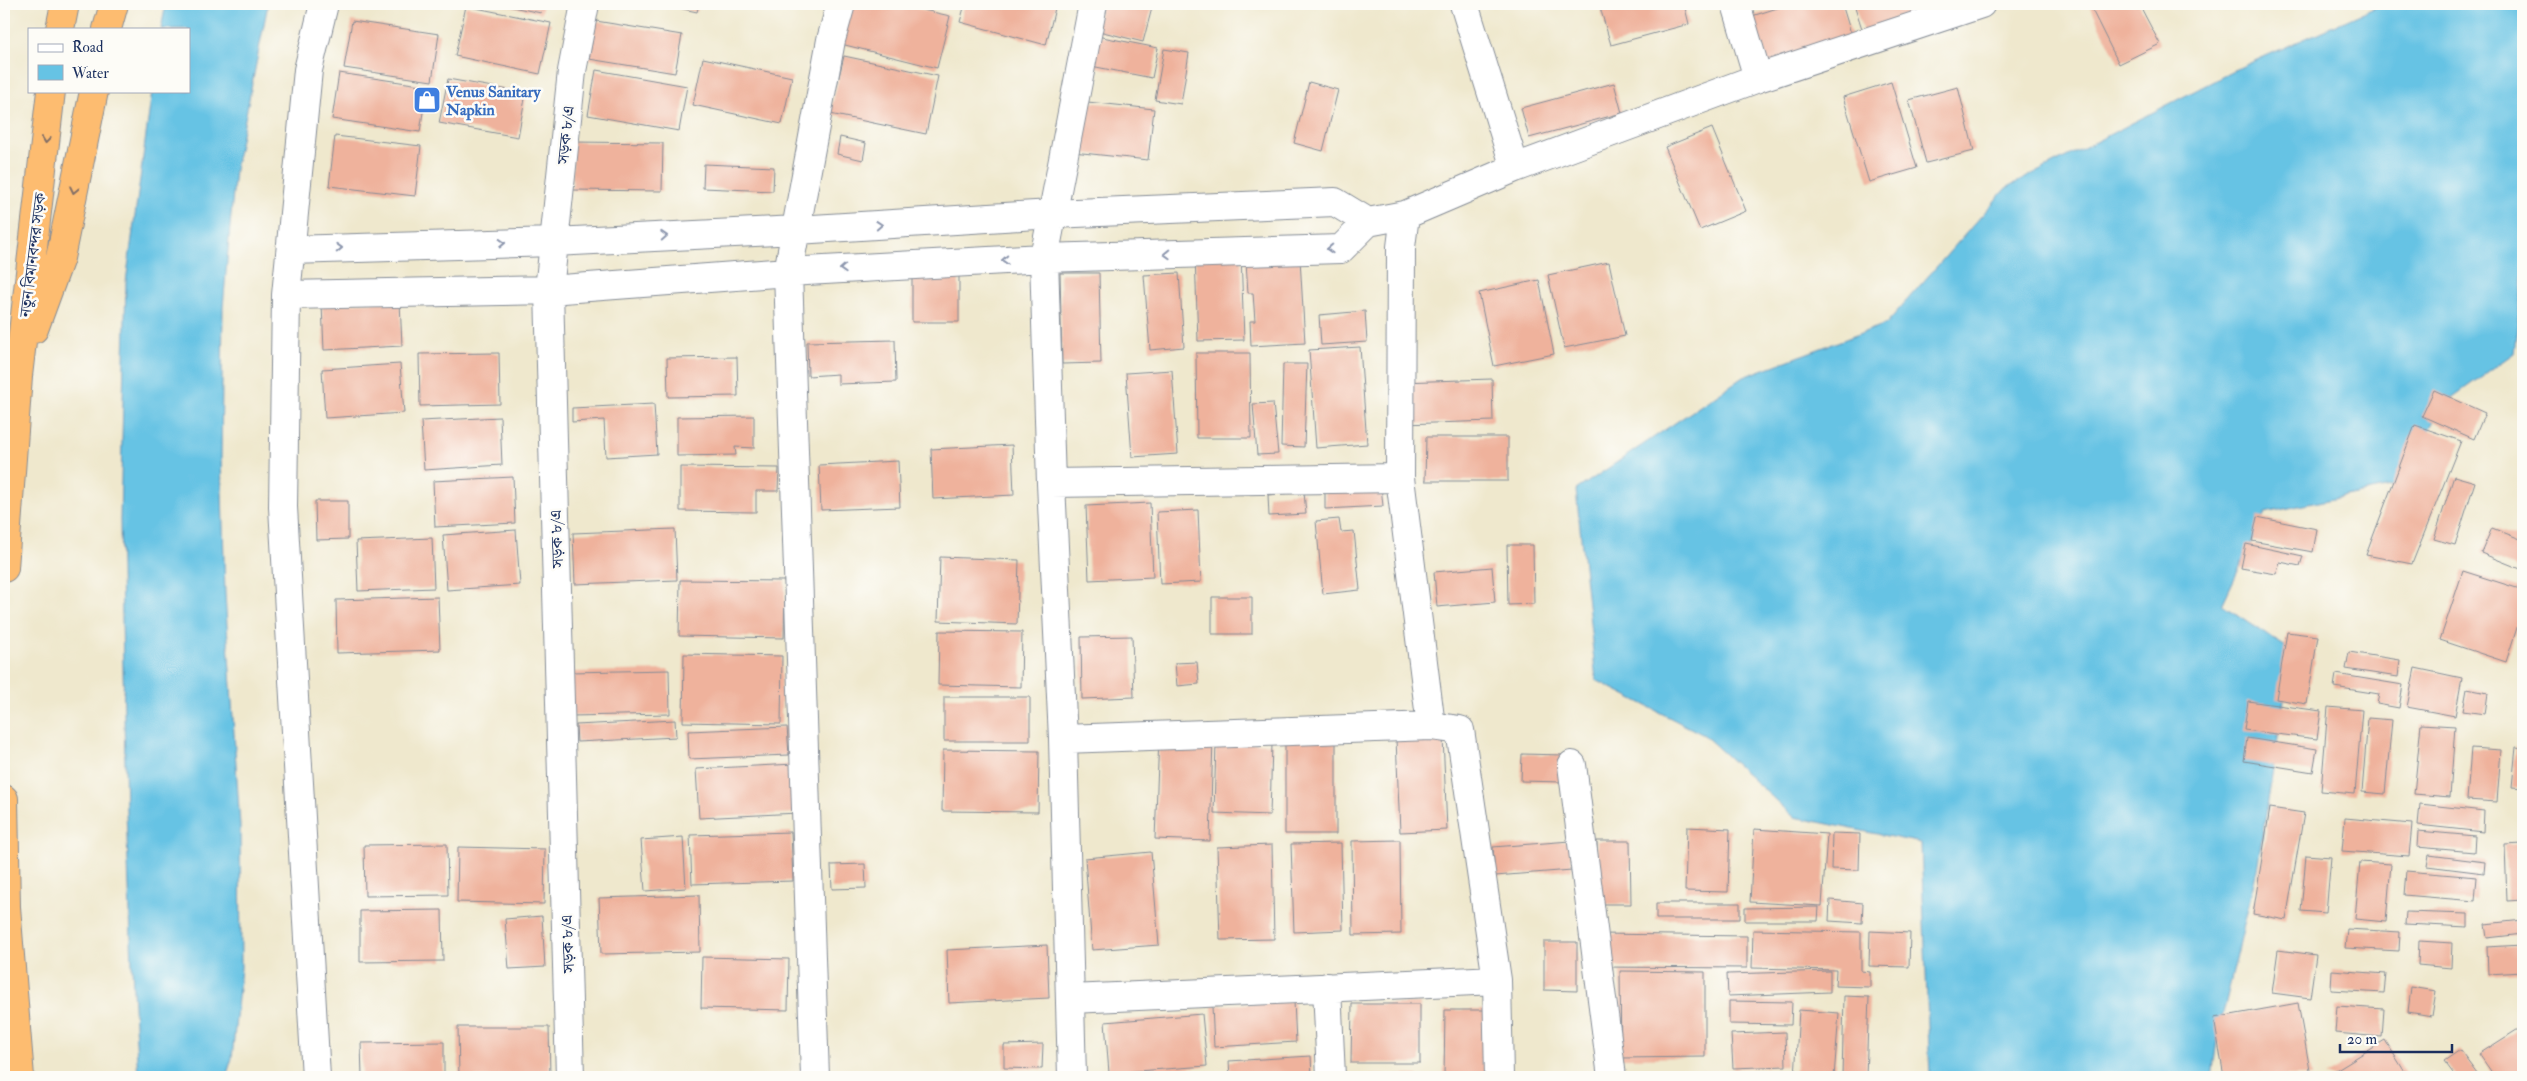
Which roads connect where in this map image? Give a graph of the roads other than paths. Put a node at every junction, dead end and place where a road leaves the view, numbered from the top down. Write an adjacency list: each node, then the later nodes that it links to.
1 (65, 4): 10 (highway)
2 (114, 4): 11 (highway)
3 (324, 4): 21 (street)
4 (585, 4): 20 (street, সড়ক ৮/এ)
5 (841, 4): 19 (street)
6 (1093, 4): 16 (street)
7 (1464, 4): 15 (street)
8 (1736, 4): 12 (street)
9 (1981, 4): 12 (street)
10 (60, 28)
11 (107, 28)
12 (1758, 78): 15 (street)
13 (51, 92): 26 (highway, নতুন বিমানবন্দর সড়ক, one-way to 26)
14 (94, 92): 26 (highway, one-way to 26)
15 (1515, 168): 17 (street)
16 (1052, 214): 18 (street); 19 (street, one-way to 16); 22 (street)
17 (1405, 216): 18 (street); 27 (street)
18 (1368, 222): 22 (street, one-way to 22)
19 (797, 230): 20 (street, one-way to 19); 23 (street)
20 (554, 242): 21 (street, one-way to 20); 24 (street, সড়ক ৮/এ)
21 (291, 250): 25 (street)
22 (1044, 258): 23 (street, one-way to 23); 28 (street)
23 (788, 272): 24 (street); 40 (street)
24 (549, 290): 25 (street); 39 (street, সড়ক ৮/এ)
25 (286, 295): 38 (street)
26 (18, 376): 29 (highway, নতুন বিমানবন্দর সড়ক)
27 (1400, 478): 28 (street); 30 (street)
28 (1051, 483): 31 (street)
29 (4, 568)
30 (1431, 726): 31 (street); 34 (street)
31 (1063, 739): 36 (street)
32 (1572, 764): 44 (street)
33 (4, 799): 37 (highway)
34 (1496, 980): 35 (street); 43 (street)
35 (1327, 988): 36 (street); 42 (street)
36 (1071, 999): 41 (street)
37 (20, 1077)
38 (316, 1077)
39 (570, 1077)
40 (815, 1077)
41 (1072, 1077)
42 (1331, 1077)
43 (1499, 1077)
44 (1612, 1077)

